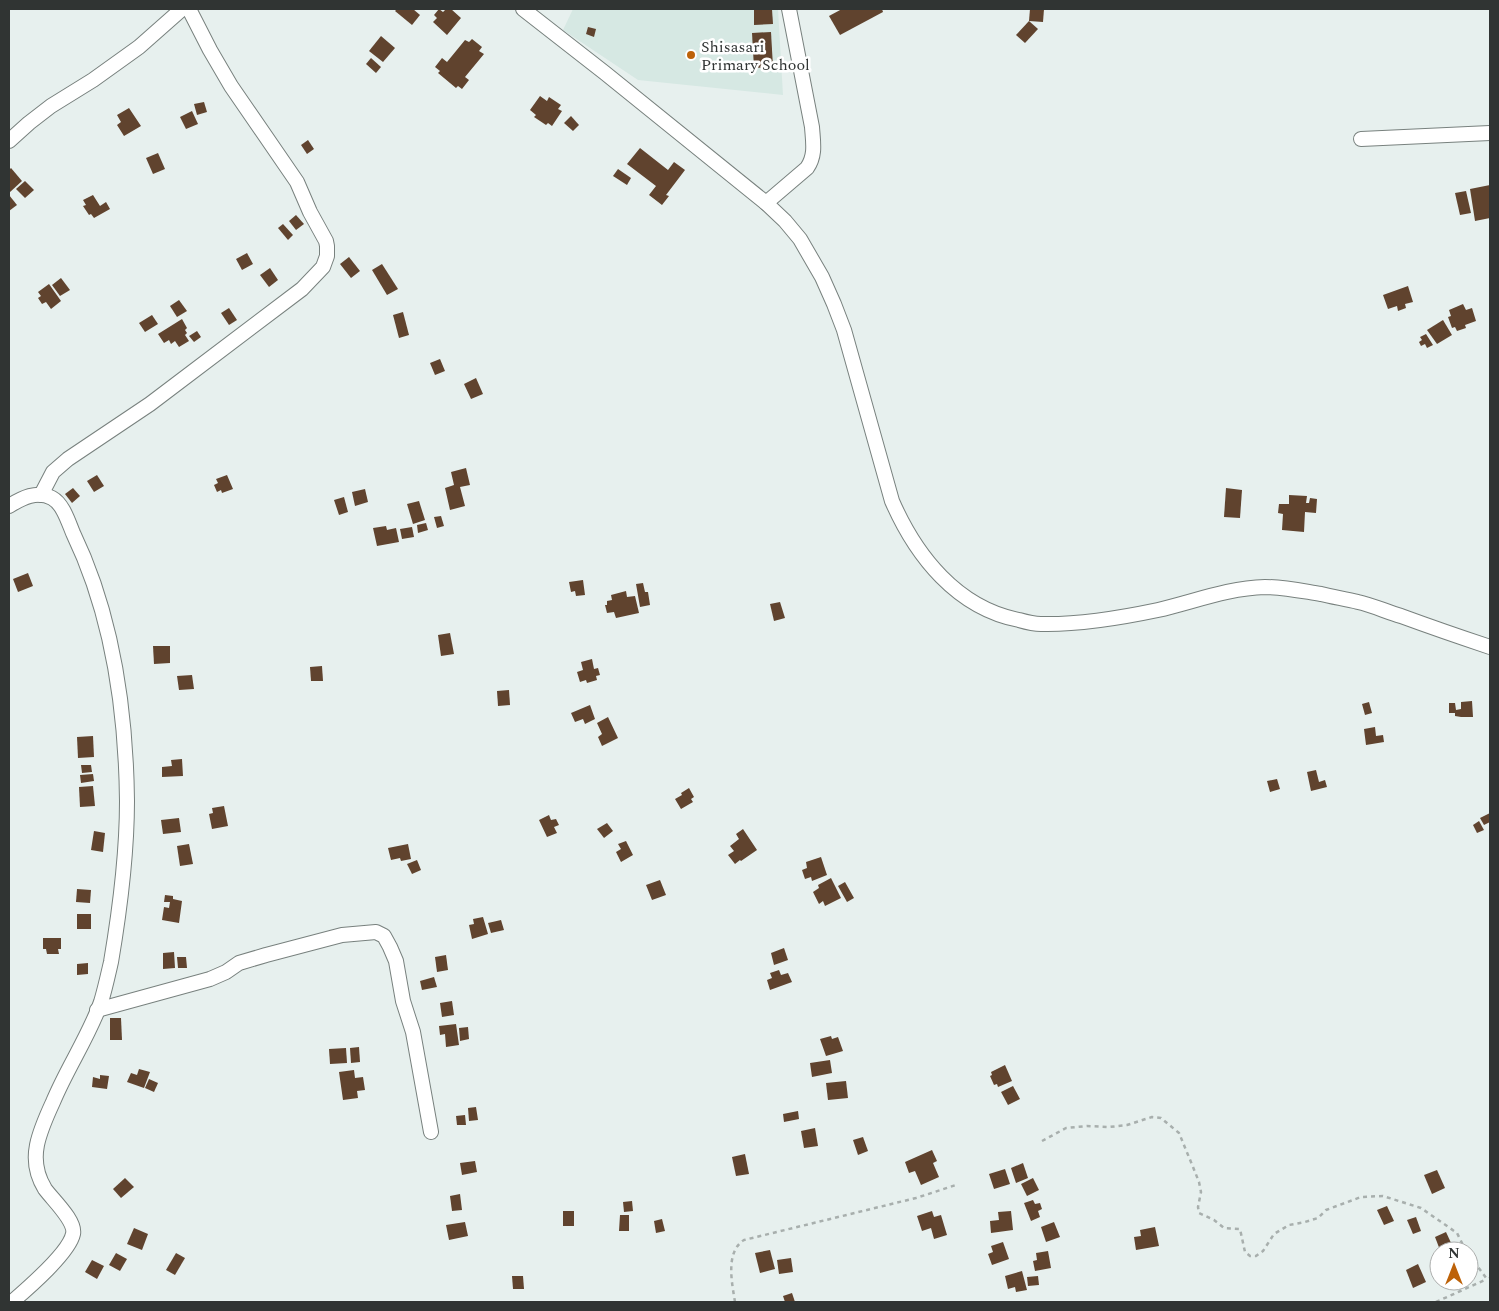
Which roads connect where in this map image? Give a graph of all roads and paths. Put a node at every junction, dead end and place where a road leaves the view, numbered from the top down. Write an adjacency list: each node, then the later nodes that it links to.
1 (182, 9): 7 (street)
2 (189, 9): 9 (street)
3 (523, 9): 8 (street)
4 (789, 9): 8 (street)
5 (1490, 133): 6 (street)
6 (1361, 139)
7 (9, 141)
8 (766, 203): 11 (street)
9 (41, 495): 10 (street); 12 (street)
10 (9, 506)
11 (1490, 647)
12 (97, 1010): 13 (street); 19 (street)
13 (432, 1132)
14 (1042, 1141): 16 (path)
15 (956, 1185): 20 (path)
16 (1461, 1241)
17 (1479, 1267): 18 (path)
18 (1489, 1279): 21 (path)
19 (12, 1302)
20 (735, 1302)
21 (1436, 1302)

